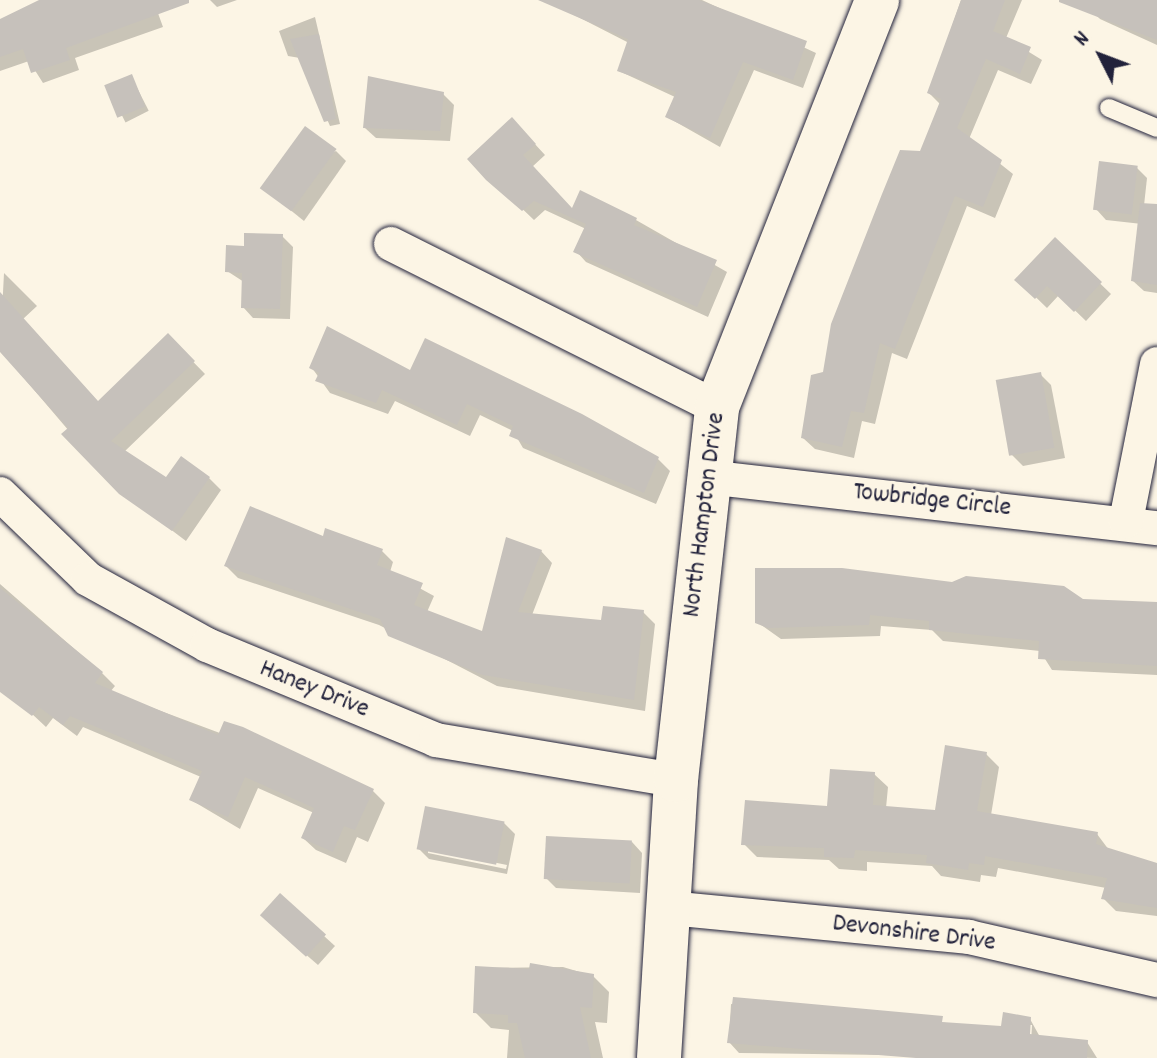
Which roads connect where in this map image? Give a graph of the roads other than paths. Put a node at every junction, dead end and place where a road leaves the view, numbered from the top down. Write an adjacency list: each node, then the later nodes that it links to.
1 (877, 0): 6 (street, North Hampton Drive)
2 (1109, 108): 3 (lane)
3 (1157, 128)
4 (391, 244): 6 (street)
5 (1157, 364): 9 (street)
6 (717, 407): 7 (street, North Hampton Drive)
7 (707, 477): 9 (street, Towbridge Circle); 10 (street, North Hampton Drive)
8 (0, 494): 10 (street, Haney Drive)
9 (1142, 525)
10 (676, 780): 11 (street, North Hampton Drive)
11 (669, 908): 12 (street, Devonshire Drive); 13 (street, North Hampton Drive)
12 (1157, 980)
13 (659, 1058)

